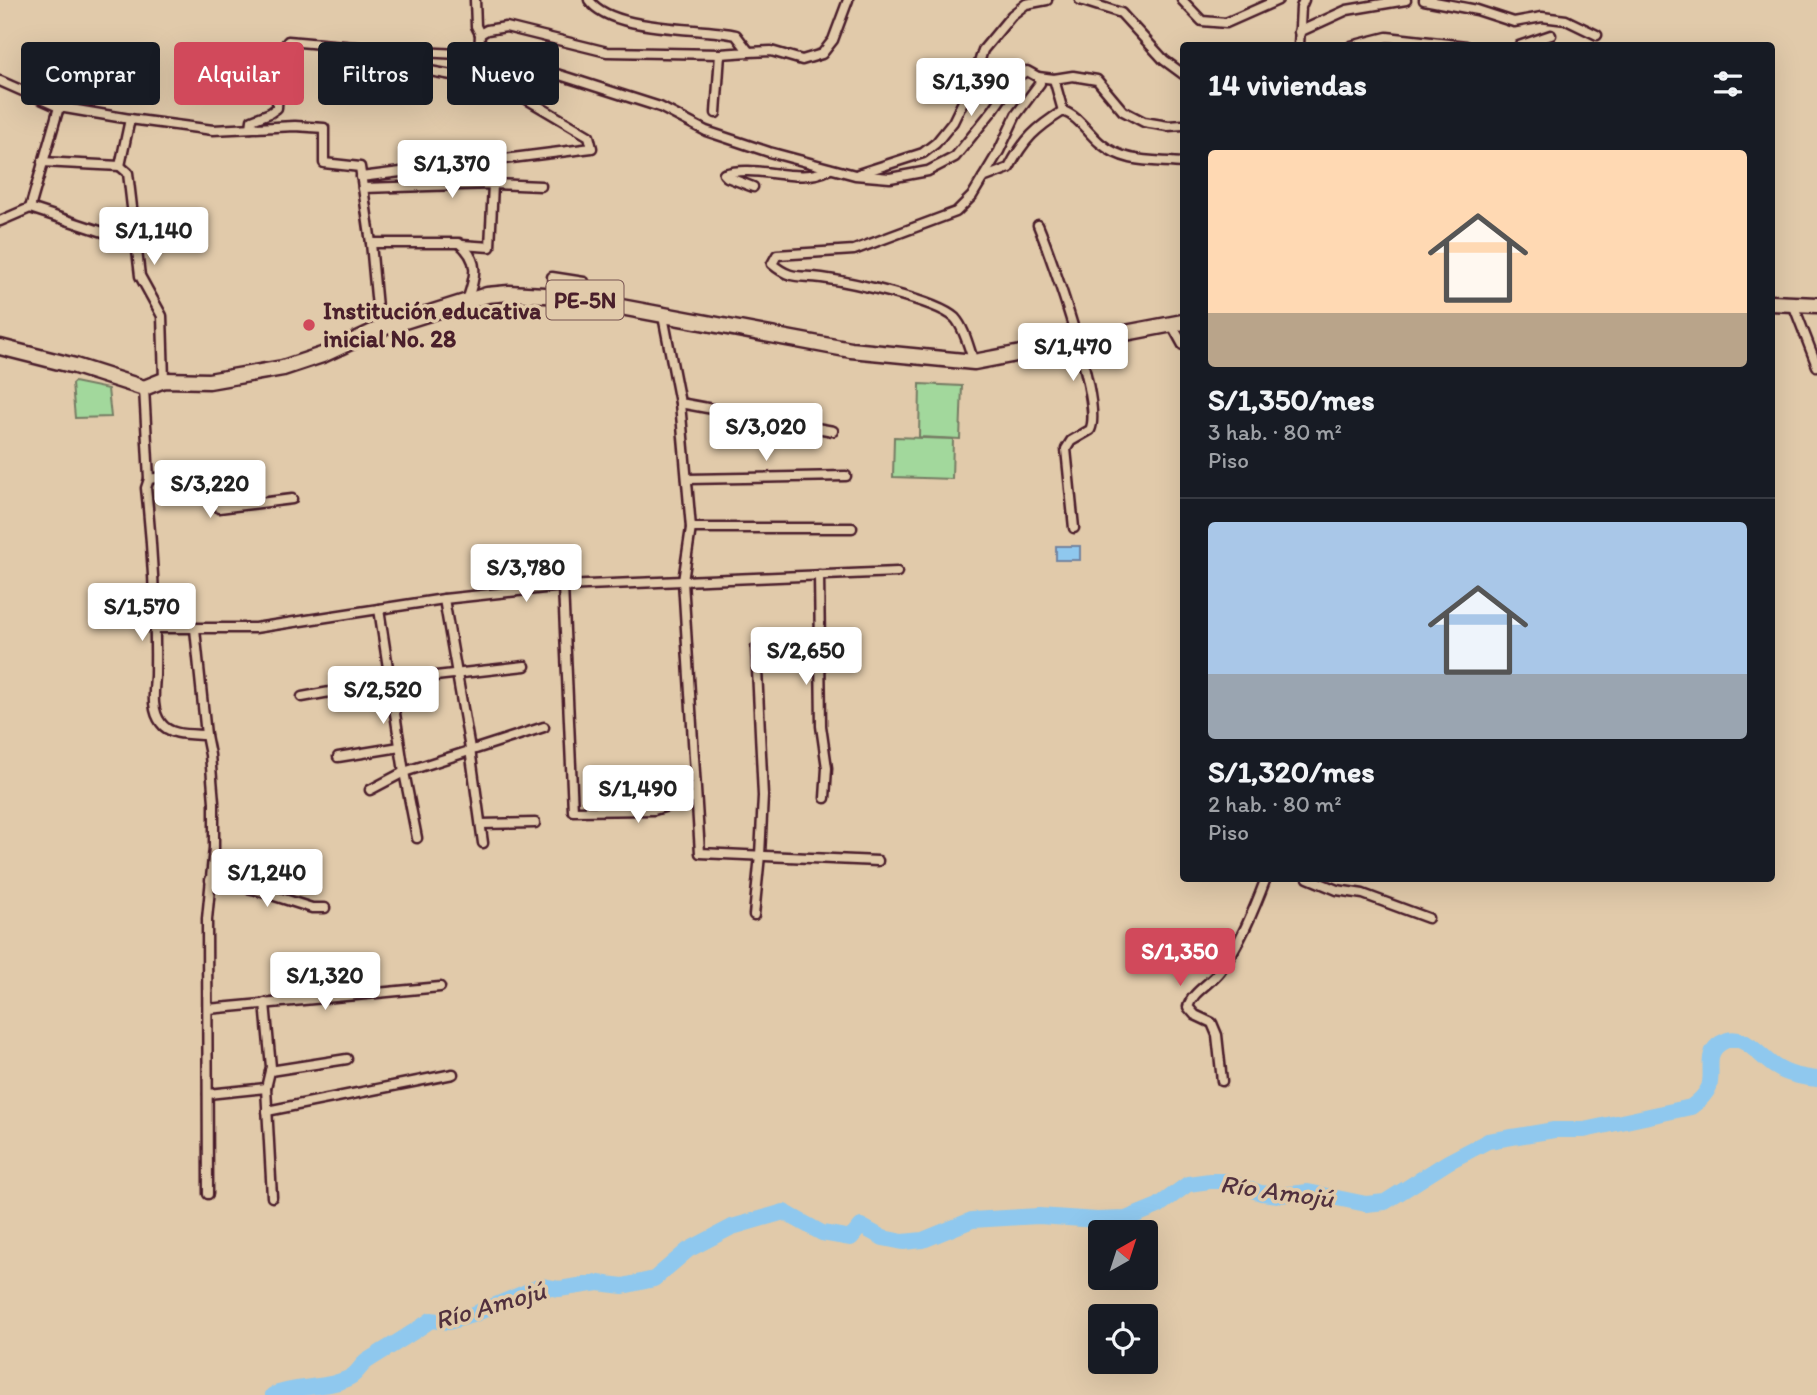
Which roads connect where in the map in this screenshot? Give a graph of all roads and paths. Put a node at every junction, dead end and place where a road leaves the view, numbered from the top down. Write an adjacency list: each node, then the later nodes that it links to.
1 (475, 0): 12 (street)
2 (589, 0): 21 (street)
3 (848, 0): 21 (street)
4 (1046, 0): 39 (street)
5 (1080, 0): 24 (street)
6 (1182, 0): 7 (street)
7 (1277, 0)
8 (1304, 0): 11 (street)
9 (1406, 0): 11 (street)
10 (1424, 0): 14 (street)
11 (1299, 32): 16 (street)
12 (480, 34): 15 (street); 22 (street)
13 (1551, 35): 19 (street)
14 (1597, 35)
15 (480, 42)
16 (1299, 42)
17 (1367, 42): 18 (street)
18 (1431, 42)
19 (1531, 42)
20 (318, 44): 34 (street)
21 (749, 52): 22 (street)
22 (720, 54): 31 (street)
23 (433, 72): 40 (street)
24 (1180, 72)
25 (559, 75): 38 (street)
26 (1038, 77): 27 (street); 39 (street); 41 (street)
27 (1054, 79): 30 (street); 33 (street)
28 (0, 81): 29 (street)
29 (59, 107): 32 (street); 35 (street)
30 (1063, 111): 36 (street); 41 (street)
31 (716, 113)
32 (130, 119): 34 (street); 37 (street)
33 (1180, 125)
34 (295, 126): 40 (street)
35 (42, 162): 37 (street); 46 (street)
36 (1180, 163)
37 (120, 166): 65 (street)
38 (830, 169): 39 (street); 44 (street)
39 (855, 175)
40 (361, 177): 45 (street)
41 (983, 178): 63 (street)
42 (493, 184): 43 (street); 45 (street); 51 (street)
43 (541, 186)
44 (753, 187)
45 (363, 188): 50 (street)
46 (30, 208): 47 (street); 49 (street)
47 (0, 221)
48 (1038, 225): 61 (street)
49 (107, 233)
50 (371, 243): 51 (street); 60 (street)
51 (462, 245): 54 (street)
52 (552, 277): 53 (street)
53 (584, 300): 54 (highway, PE-5N); 58 (highway, PE-5N)
54 (467, 301): 60 (highway, PE-5N)
55 (1775, 303): 56 (highway)
56 (1793, 304): 57 (highway); 64 (street)
57 (1817, 305)
58 (663, 316): 63 (highway, PE-5N); 67 (street)
59 (1178, 324): 61 (highway, PE-5N)
60 (379, 329): 65 (highway, PE-5N)
61 (1076, 343): 63 (highway, PE-5N); 75 (street)
62 (0, 348): 66 (highway)
63 (974, 362)
64 (1817, 366)
65 (164, 380): 66 (highway, PE-5N)
66 (144, 388): 70 (street)
67 (680, 403): 68 (street); 71 (street)
68 (833, 432)
69 (846, 476): 71 (street)
70 (149, 479): 72 (street); 82 (street)
71 (687, 479): 73 (street)
72 (292, 499)
73 (691, 528): 74 (street); 78 (street)
74 (852, 528)
75 (1074, 528)
76 (897, 572): 77 (street)
77 (819, 575): 78 (street); 97 (street)
78 (683, 581): 79 (street); 96 (street)
79 (563, 586): 80 (street); 96 (street)
80 (444, 599): 81 (street); 86 (street)
81 (379, 609): 83 (street); 87 (street)
82 (157, 628): 83 (street); 90 (street)
83 (195, 629): 90 (street)
84 (756, 648): 102 (street)
85 (525, 666): 86 (street)
86 (457, 674): 87 (street); 92 (street)
87 (391, 681): 88 (street); 91 (street)
88 (302, 697)
89 (544, 727): 92 (street)
90 (206, 735): 104 (street)
91 (400, 747): 93 (street); 94 (street)
92 (470, 749): 94 (street); 99 (street)
93 (338, 757)
94 (404, 772): 95 (street); 100 (street)
95 (370, 790)
96 (696, 797): 102 (street)
97 (825, 798)
98 (535, 823): 99 (street)
99 (481, 824): 101 (street)
100 (417, 838)
101 (483, 843)
102 (760, 855): 103 (street); 108 (street)
103 (878, 861)
104 (210, 880): 107 (street); 112 (street)
105 (1264, 882): 116 (street)
106 (1317, 882): 109 (street)
107 (325, 908)
108 (754, 915)
109 (1428, 918)
110 (440, 987): 111 (street)
111 (265, 1003): 112 (street); 114 (street)
112 (208, 1009): 118 (street)
113 (347, 1059): 114 (street)
114 (270, 1071): 117 (street)
115 (453, 1074): 119 (street)
116 (1222, 1081)
117 (265, 1088): 118 (street); 119 (street)
118 (208, 1094): 120 (street)
119 (267, 1111): 121 (street)
120 (208, 1194)
121 (272, 1197)

